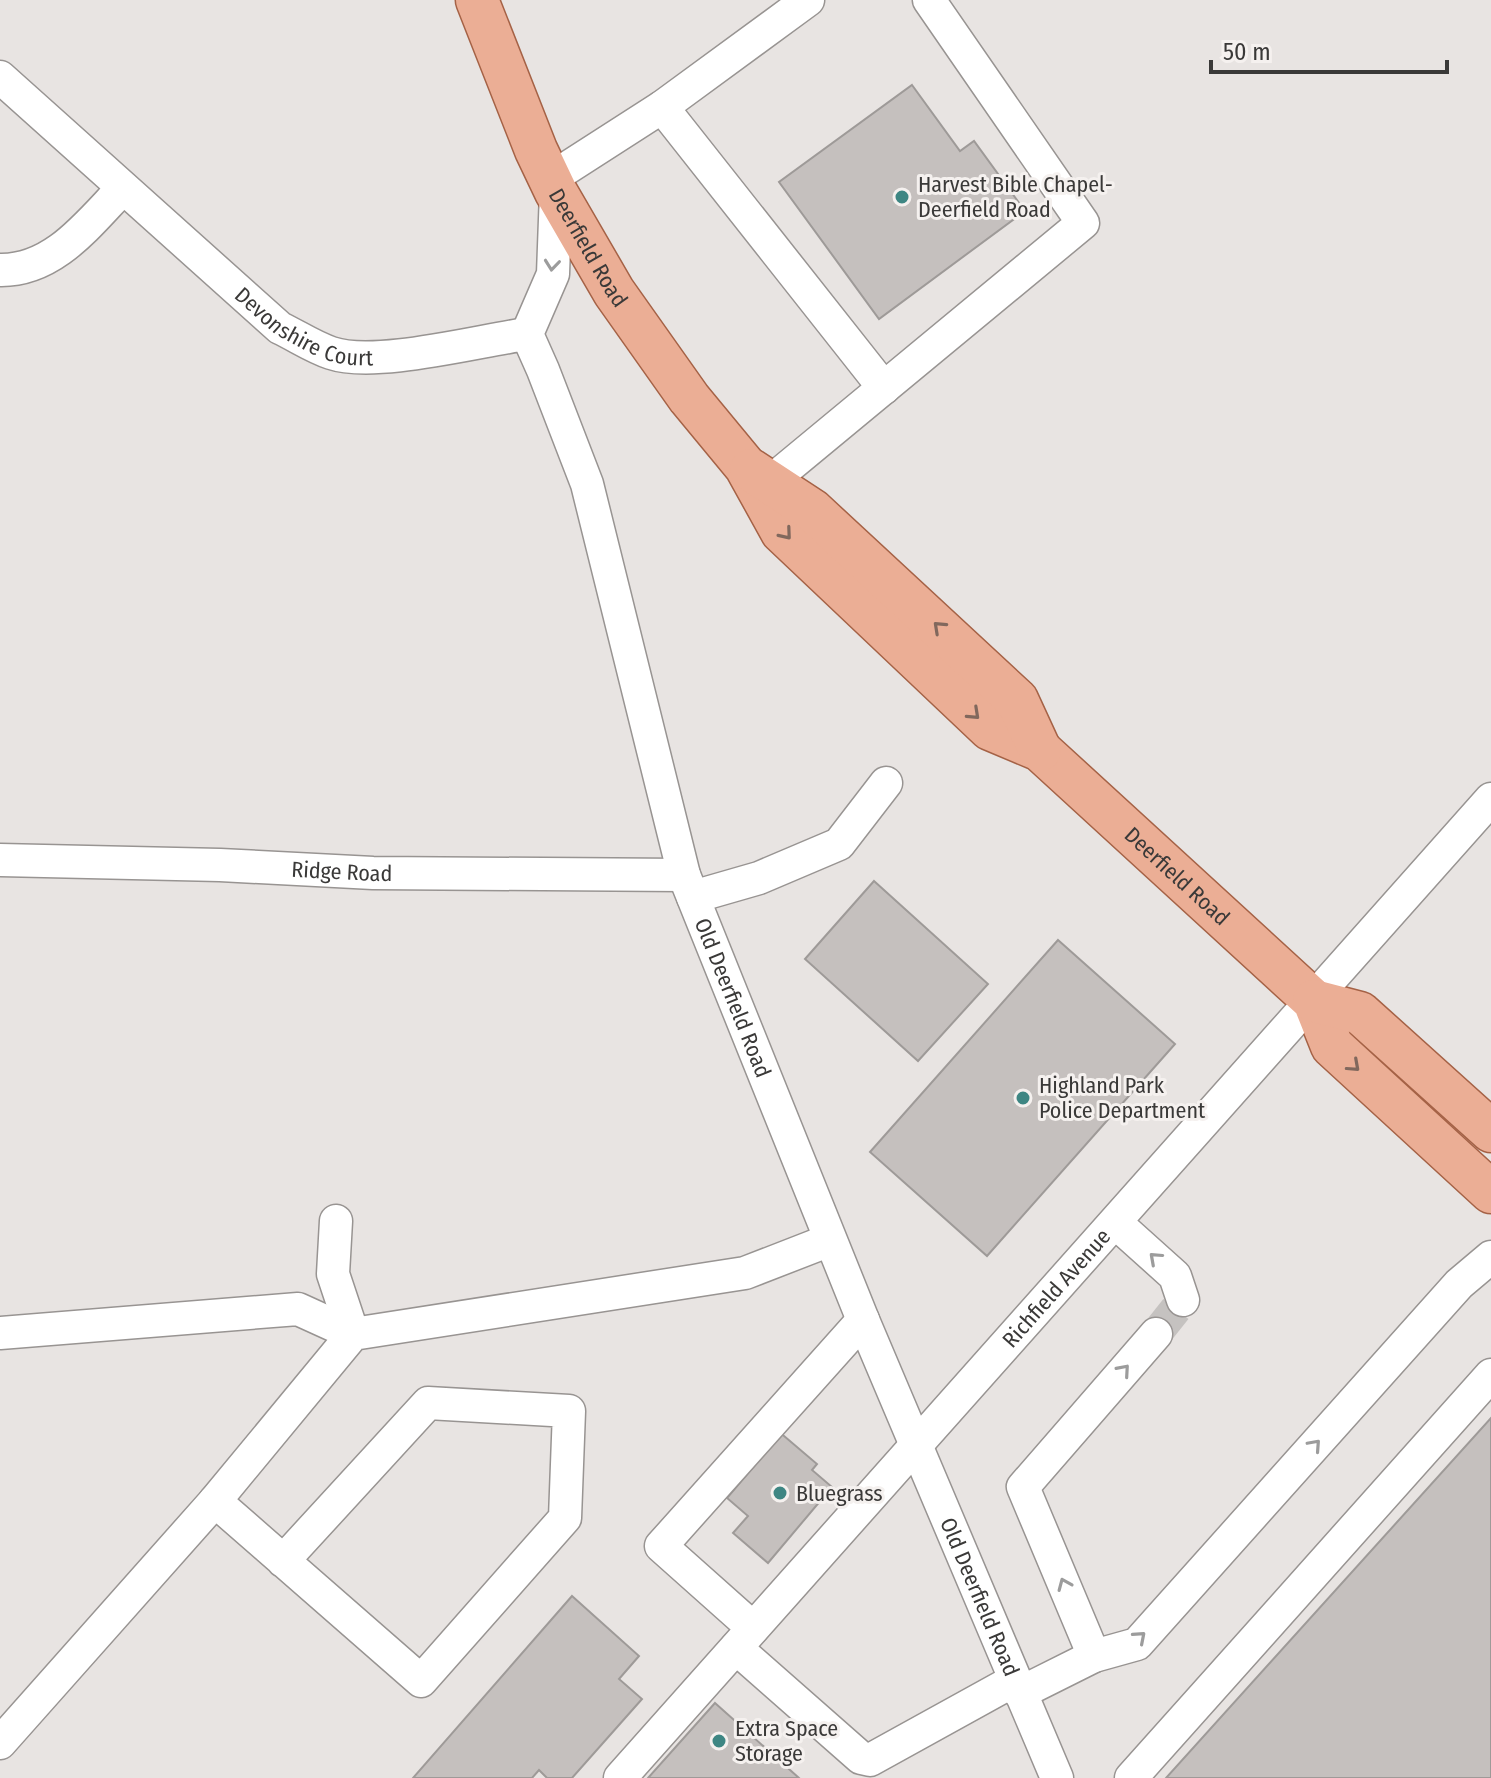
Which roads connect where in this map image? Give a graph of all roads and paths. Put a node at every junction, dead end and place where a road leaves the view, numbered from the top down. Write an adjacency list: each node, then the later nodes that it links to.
1 (477, 0): 6 (main road, Deerfield Road)
2 (808, 0): 5 (street)
3 (929, 0): 10 (street)
4 (0, 77): 7 (street, Devonshire Court)
5 (662, 107): 6 (street); 10 (street)
6 (553, 185): 9 (street, one-way to 9); 11 (main road, Deerfield Road)
7 (123, 188): 8 (street); 9 (street, Devonshire Court)
8 (0, 270)
9 (527, 334): 15 (street, Old Deerfield Road)
10 (884, 388): 11 (street)
11 (758, 475): 16 (main road, Deerfield Road)
12 (886, 783): 15 (street, Ridge Road)
13 (1491, 799): 16 (street, Richfield Avenue)
14 (0, 860): 15 (street, Ridge Road)
15 (689, 886): 21 (street, Old Deerfield Road)
16 (1314, 1001): 17 (main road, Deerfield Road); 18 (main road, Deerfield Road, one-way to 18); 20 (street, Richfield Avenue)
17 (1491, 1131)
18 (1491, 1192)
19 (336, 1221): 26 (street)
20 (1116, 1223): 23 (street, one-way to 20); 29 (street, Richfield Avenue)
21 (830, 1240): 24 (street, Old Deerfield Road); 26 (street)
22 (1491, 1257): 33 (street, one-way to 22)
23 (1183, 1300)
24 (863, 1320): 29 (street, Old Deerfield Road); 32 (street)
25 (0, 1333): 26 (street)
26 (353, 1334): 30 (street)
27 (1156, 1334): 33 (street, one-way to 27)
28 (1491, 1375): 38 (street)
29 (915, 1447): 32 (street, Richfield Avenue); 34 (street, Old Deerfield Road)
30 (215, 1501): 31 (street); 35 (street)
31 (283, 1561): 31 (street)
32 (745, 1638): 34 (street); 36 (street, Richfield Avenue)
33 (1094, 1656): 34 (street)
34 (1018, 1686): 37 (street, Old Deerfield Road)
35 (0, 1743)
36 (620, 1778)
37 (1057, 1778)
38 (1131, 1778)

